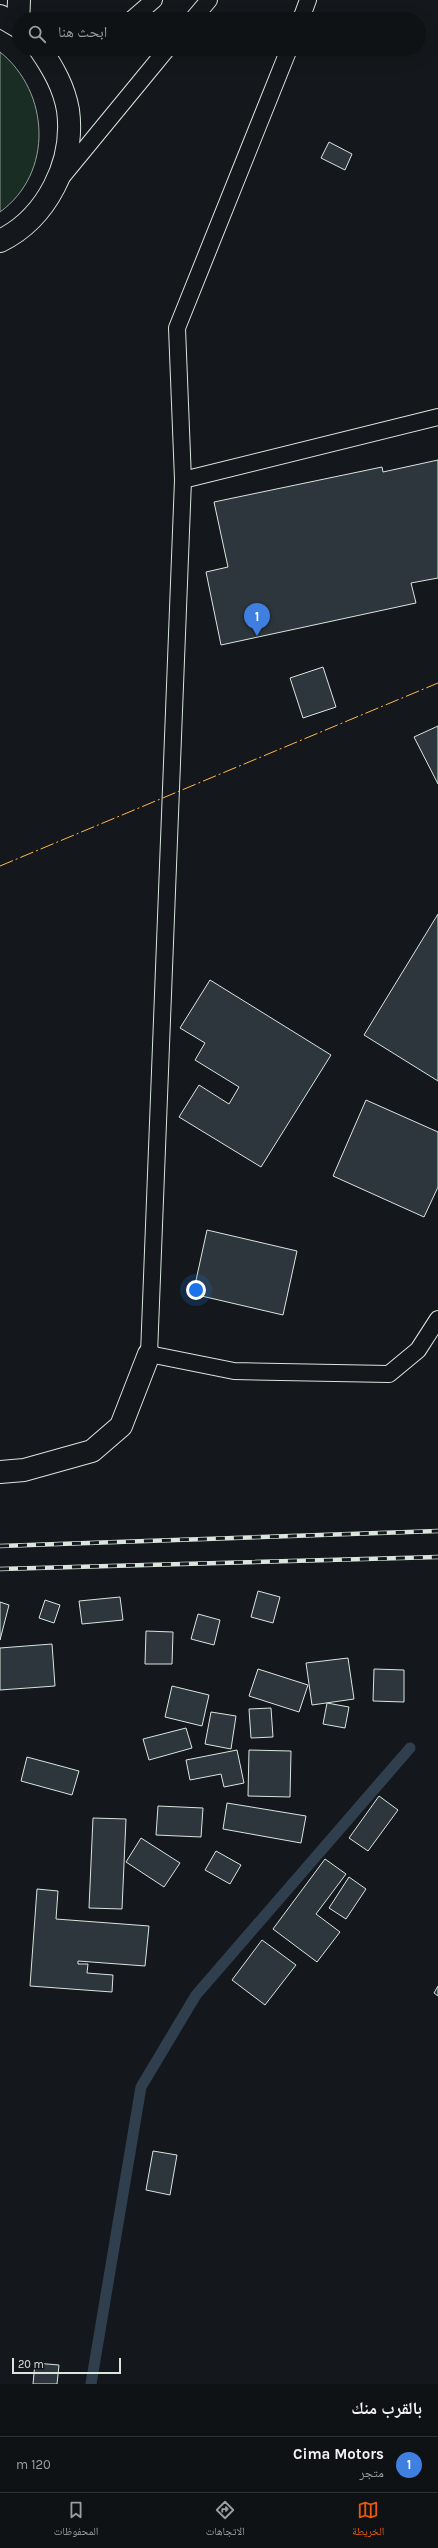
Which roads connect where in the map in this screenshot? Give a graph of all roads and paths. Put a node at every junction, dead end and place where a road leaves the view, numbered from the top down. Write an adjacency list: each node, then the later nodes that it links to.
1 (19, 0): 5 (main road)
2 (154, 0): 6 (lane)
3 (209, 0): 7 (lane)
4 (308, 0): 8 (lane)
5 (15, 12)
6 (140, 12)
7 (199, 12)
8 (304, 12)
9 (45, 56): 12 (main road)
10 (161, 56): 12 (lane)
11 (286, 56): 16 (lane)
12 (56, 185): 13 (main road)
13 (7, 237): 14 (main road)
14 (0, 253)
15 (438, 417): 16 (lane)
16 (183, 480): 18 (lane)
17 (438, 1319): 18 (lane)
18 (149, 1354): 19 (main road)
19 (0, 1472)

